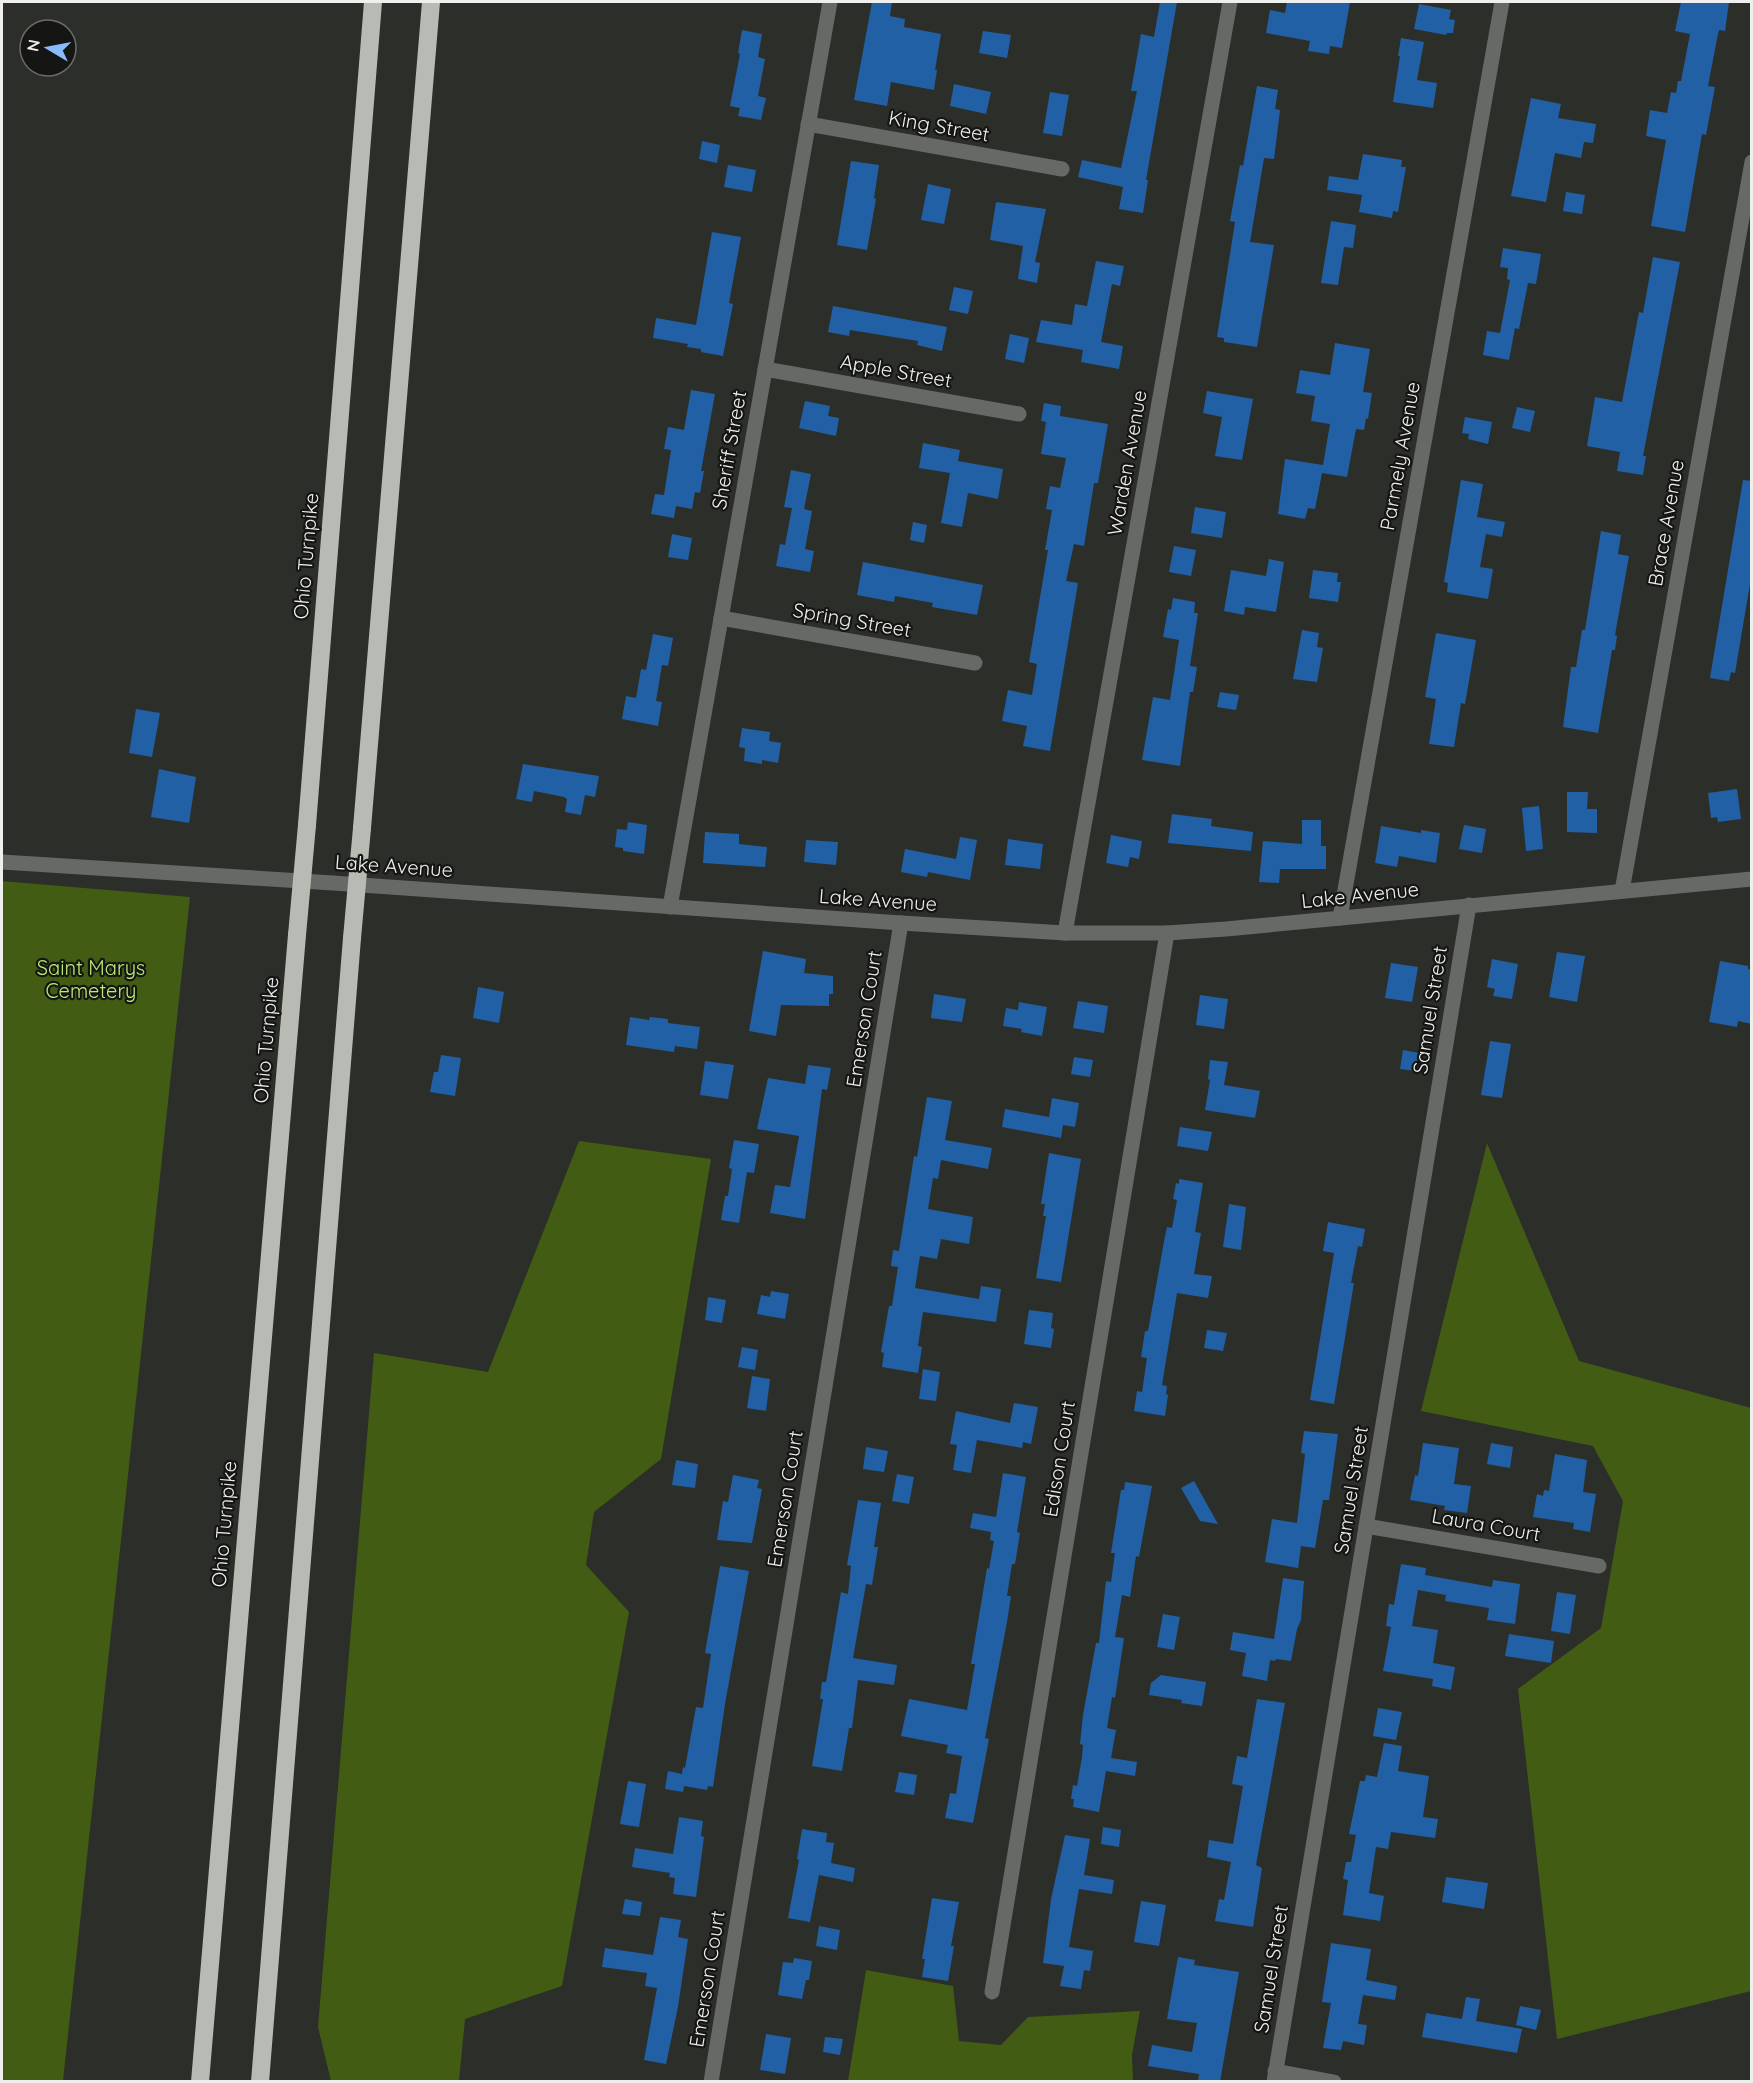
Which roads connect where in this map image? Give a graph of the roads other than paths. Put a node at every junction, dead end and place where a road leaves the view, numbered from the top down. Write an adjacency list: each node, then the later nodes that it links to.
1 (373, 2): 26 (highway, Ohio Turnpike, bridge)
2 (431, 2): 27 (highway, bridge)
3 (830, 2): 6 (street, Sheriff Street)
4 (1230, 2): 20 (street, Warden Avenue)
5 (1502, 2): 18 (street, Parmely Avenue)
6 (808, 124): 8 (street, King Street); 9 (street, Sheriff Street)
7 (1752, 162): 15 (street, Brace Avenue)
8 (1062, 169)
9 (765, 369): 10 (street, Apple Street); 11 (street, Sheriff Street)
10 (1019, 414)
11 (721, 618): 12 (street, Spring Street); 17 (street, Sheriff Street)
12 (975, 663)
13 (2, 862): 17 (street, Lake Avenue)
14 (1752, 879): 15 (street, Lake Avenue)
15 (1622, 891): 16 (street, Lake Avenue)
16 (1469, 905): 18 (street, Lake Avenue); 22 (street, Samuel Street)
17 (670, 907): 19 (street, Lake Avenue)
18 (1340, 918): 21 (street, Lake Avenue)
19 (901, 923): 20 (street, Lake Avenue); 28 (street, Emerson Court)
20 (1065, 933): 21 (street, Lake Avenue)
21 (1167, 933): 24 (street, Edison Court)
22 (1366, 1526): 23 (street, Laura Court); 25 (street, Samuel Street)
23 (1599, 1566)
24 (992, 1992)
25 (1275, 2076): 29 (street)
26 (200, 2082)
27 (260, 2082)
28 (711, 2082)
29 (1334, 2082)

